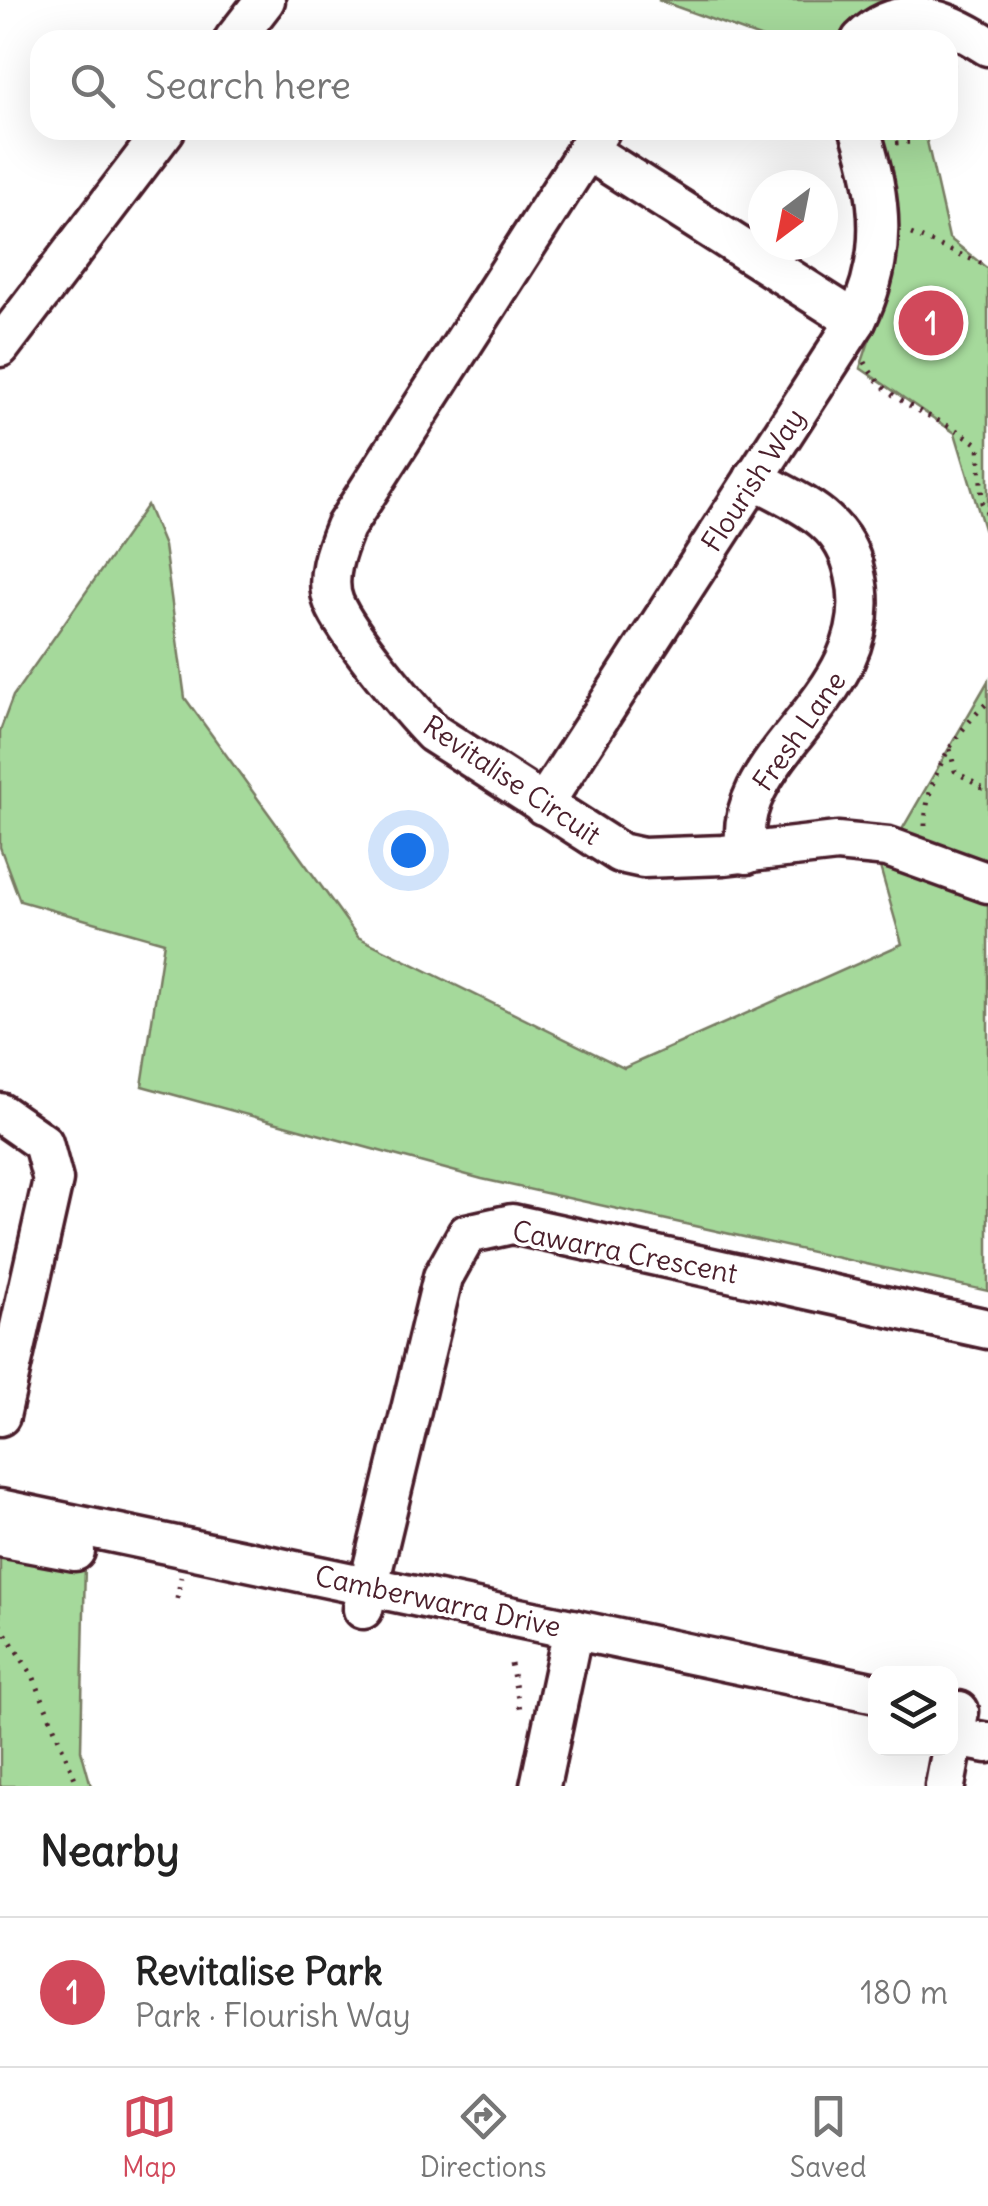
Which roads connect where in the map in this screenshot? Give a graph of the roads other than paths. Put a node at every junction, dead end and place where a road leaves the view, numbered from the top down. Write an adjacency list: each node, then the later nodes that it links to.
1 (264, 0): 2 (street)
2 (242, 30)
3 (876, 30): 4 (street)
4 (952, 30)
5 (157, 140): 9 (street)
6 (594, 140): 8 (street); 11 (street, Revitalise Circuit)
7 (875, 140): 8 (street, Flourish Way)
8 (856, 321): 10 (street, Flourish Way)
9 (0, 347)
10 (754, 478): 11 (street, Flourish Way); 12 (street, Fresh Lane)
11 (543, 805): 12 (street, Revitalise Circuit)
12 (747, 854): 13 (street, Revitalise Circuit)
13 (988, 883)
14 (0, 1113): 16 (street)
15 (988, 1329): 19 (street, Cawarra Crescent)
16 (0, 1416)
17 (0, 1509): 19 (street, Camberwarra Drive)
18 (0, 1537): 19 (street, Camberwarra Drive)
19 (366, 1598): 20 (street, Camberwarra Drive)
20 (571, 1640): 21 (street, Camberwarra Drive); 22 (street, Camberwarra Drive); 24 (street)
21 (868, 1692)
22 (868, 1715)
23 (965, 1725): 25 (street)
24 (540, 1786)
25 (945, 1786)

